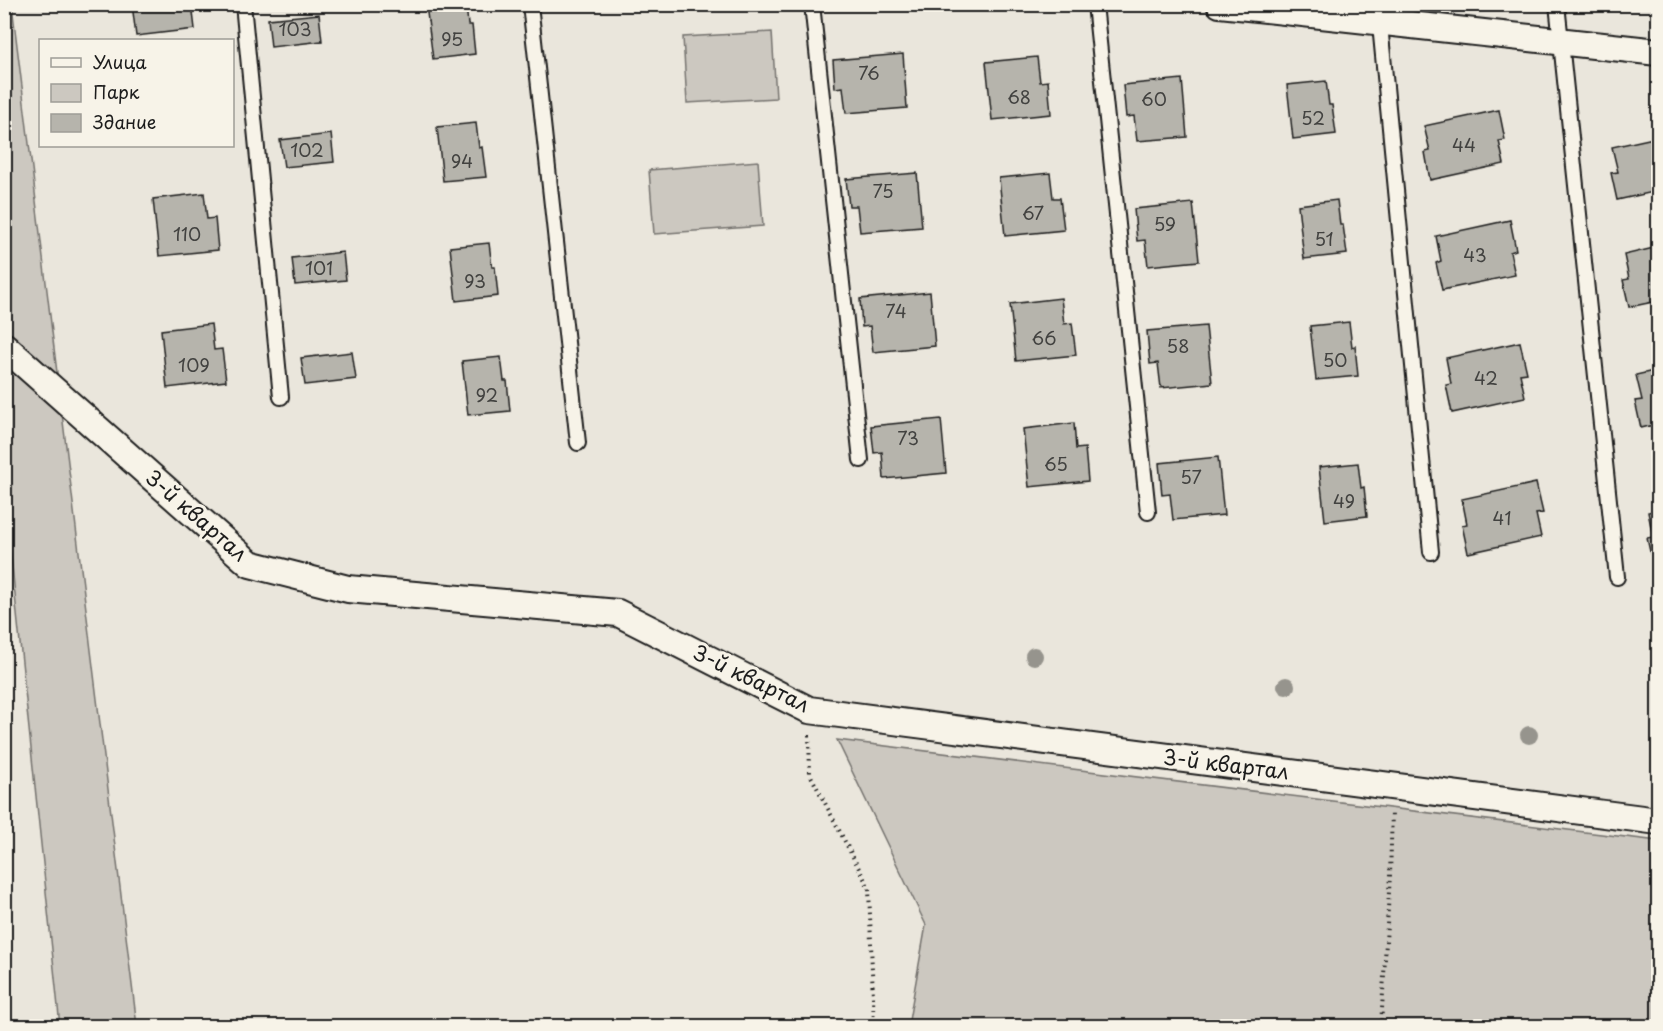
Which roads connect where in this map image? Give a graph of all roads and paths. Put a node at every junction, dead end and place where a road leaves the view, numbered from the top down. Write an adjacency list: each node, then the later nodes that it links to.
1 (243, 4): 11 (lane)
2 (530, 4): 12 (lane)
3 (812, 4): 13 (lane)
4 (1095, 4): 14 (lane)
5 (1220, 4): 7 (street)
6 (1557, 4): 8 (lane)
7 (1379, 14): 8 (street); 15 (lane)
8 (1561, 42): 9 (street); 16 (lane)
9 (1659, 52)
10 (4, 346): 17 (street, 3-й квартал)
11 (281, 397)
12 (578, 443)
13 (861, 460)
14 (1148, 512)
15 (1431, 552)
16 (1617, 577)
17 (808, 710): 18 (street, 3-й квартал); 20 (path)
18 (1393, 787): 19 (street, 3-й квартал); 21 (path)
19 (1659, 821)
20 (874, 1026)
21 (1381, 1026)

